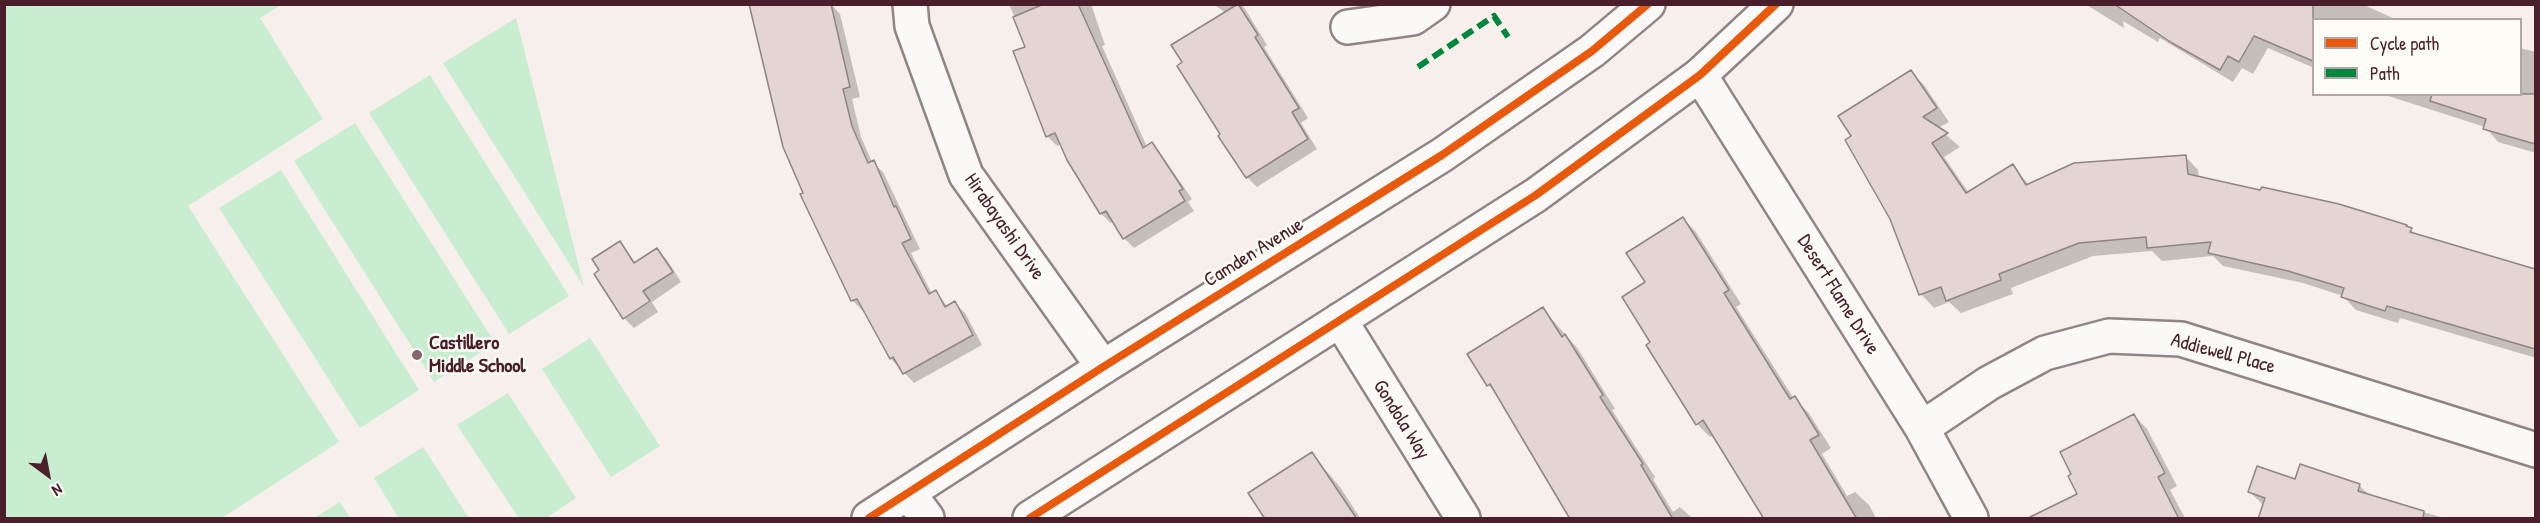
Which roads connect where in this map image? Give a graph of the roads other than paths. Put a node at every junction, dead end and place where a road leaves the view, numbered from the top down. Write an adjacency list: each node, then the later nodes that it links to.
1 (910, 4): 8 (street, Hirabayashi Drive)
2 (1433, 4): 5 (street)
3 (1648, 4): 8 (street, Camden Avenue)
4 (1776, 4): 6 (street)
5 (1348, 27)
6 (1700, 75): 7 (street); 9 (street, Desert Flame Drive)
7 (1340, 320): 13 (street); 14 (street, Gondola Way)
8 (1103, 367): 11 (street, Camden Avenue)
9 (1922, 428): 10 (street, Addiewell Place); 15 (street, Desert Flame Drive)
10 (2535, 450)
11 (918, 506): 12 (street, Camden Avenue)
12 (869, 519)
13 (1030, 519)
14 (1463, 519)
15 (1971, 519)

